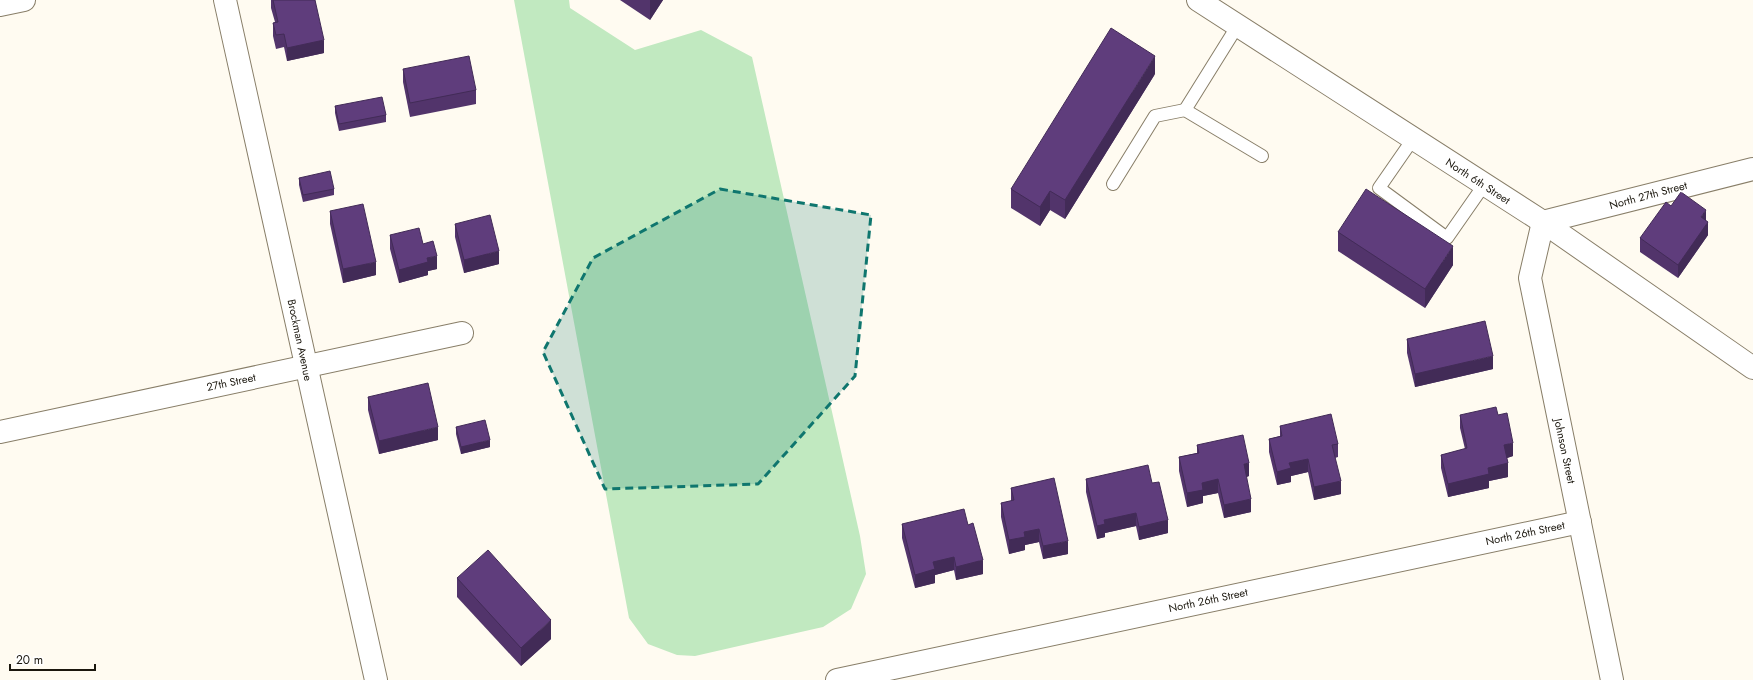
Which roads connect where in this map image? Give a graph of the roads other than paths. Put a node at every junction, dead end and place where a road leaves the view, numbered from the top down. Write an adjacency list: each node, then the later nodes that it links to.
1 (24, 0): 4 (street)
2 (225, 0): 14 (street, Brockman Avenue)
3 (1198, 0): 5 (street, North 6th Street)
4 (0, 5)
5 (1238, 26): 6 (lane); 7 (street, North 6th Street)
6 (1185, 110): 8 (lane); 10 (lane)
7 (1413, 139): 11 (street, North 6th Street); 11 (lane)
8 (1262, 156)
9 (1753, 169): 12 (street, North 27th Street)
10 (1113, 184)
11 (1484, 185): 12 (street, North 6th Street)
12 (1543, 222): 15 (street, North 6th Street); 17 (street, Johnson Street)
13 (462, 333): 14 (street, 27th Street)
14 (306, 366): 16 (street, 27th Street); 18 (street, Brockman Avenue)
15 (1753, 368)
16 (0, 432)
17 (1580, 522): 19 (street, North 26th Street); 20 (street, Johnson Street)
18 (376, 680)
19 (837, 680)
20 (1612, 680)

